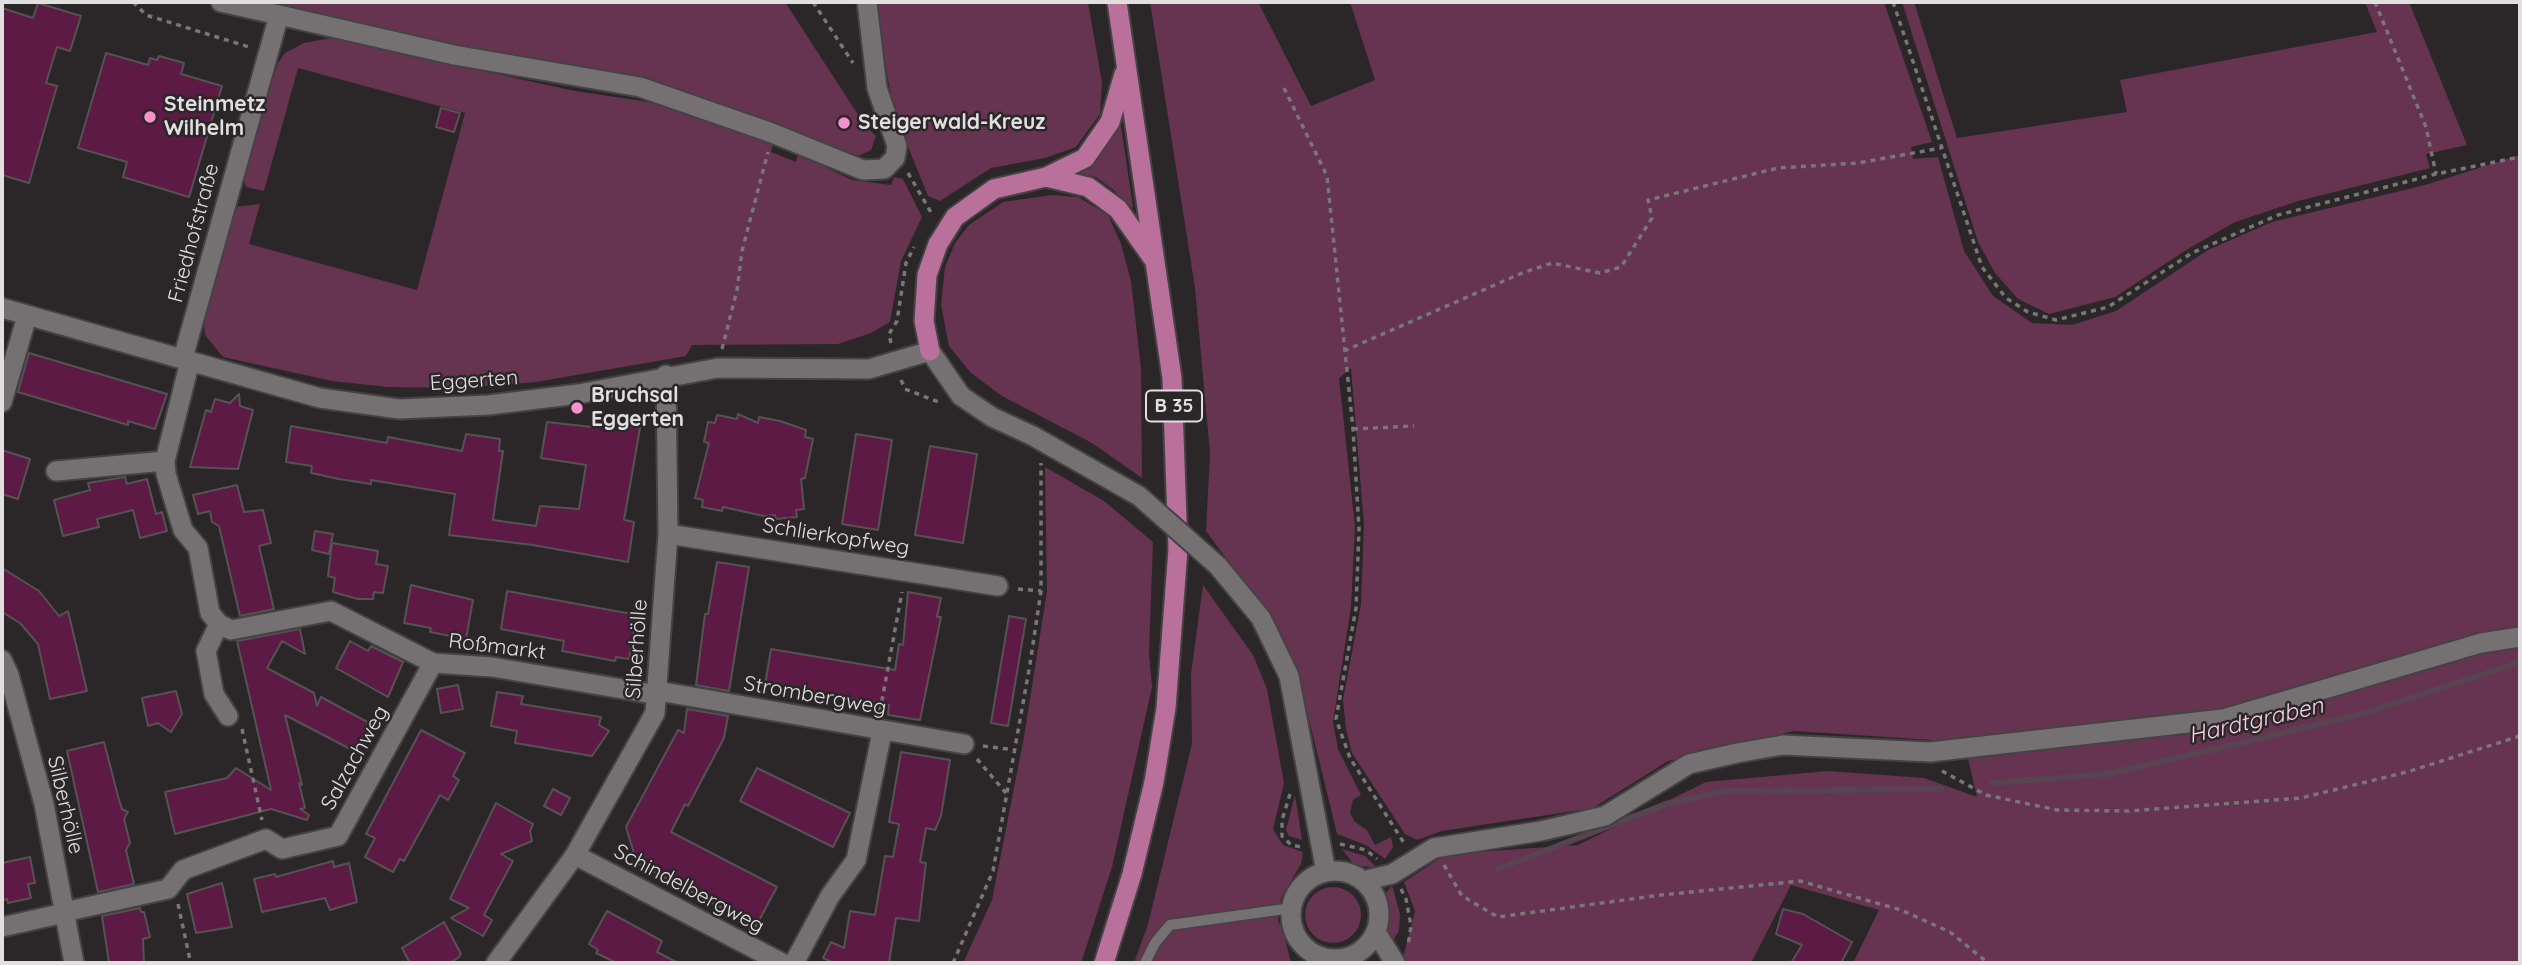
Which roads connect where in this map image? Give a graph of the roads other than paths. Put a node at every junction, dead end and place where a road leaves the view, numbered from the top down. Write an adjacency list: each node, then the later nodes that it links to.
1 (221, 2): 4 (street)
2 (867, 2): 4 (street)
3 (1117, 2): 5 (main road, B 35)
4 (279, 15): 11 (street, Friedhofstraße)
5 (1126, 66): 6 (main road); 7 (main road, B 35)
6 (1046, 177): 7 (main road); 10 (main road)
7 (1157, 264): 43 (main road, B 35)
8 (2, 308): 9 (street, Eggerten)
9 (27, 316): 11 (street, Eggerten); 13 (street)
10 (930, 351): 12 (street, Eggerten); 27 (street, bridge)
11 (187, 359): 12 (street, Eggerten); 14 (street)
12 (666, 375): 16 (street, Silberhölle)
13 (2, 402)
14 (165, 461): 15 (street); 18 (street)
15 (55, 471)
16 (668, 534): 17 (street, Schlierkopfweg); 22 (street, Silberhölle)
17 (998, 586)
18 (219, 624): 21 (street, Roßmarkt); 23 (street)
19 (2520, 637): 28 (street)
20 (2, 660): 32 (street, Silberhölle)
21 (433, 663): 22 (street, Roßmarkt); 32 (street, Salzachweg)
22 (658, 693): 24 (street, Strombergweg); 26 (street, Silberhölle)
23 (228, 716)
24 (879, 731): 25 (street, Strombergweg); 42 (street)
25 (964, 744)
26 (575, 855): 40 (street, Silberhölle); 41 (street, Schindelbergweg)
27 (1326, 872): 29 (street); 31 (street)
28 (1392, 874): 29 (street); 30 (street)
29 (1363, 881): 30 (street)
30 (1378, 904): 34 (street)
31 (1292, 908): 35 (street); 44 (lane)
32 (64, 912): 33 (street); 39 (street, Silberhölle)
33 (2, 926)
34 (1376, 932): 36 (street); 38 (street)
35 (1303, 955): 37 (street)
36 (1357, 960): 37 (street)
37 (1327, 961)
38 (1394, 961)
39 (74, 963)
40 (496, 963)
41 (782, 963)
42 (794, 963)
43 (1104, 963)
44 (1146, 963)

